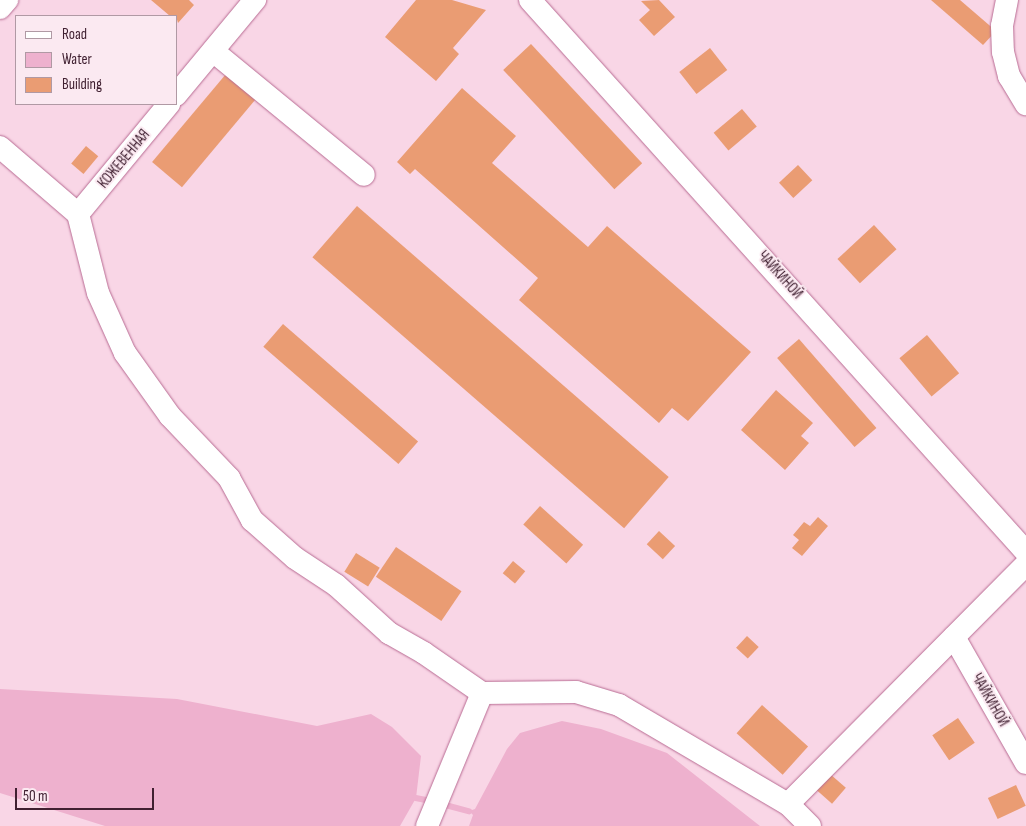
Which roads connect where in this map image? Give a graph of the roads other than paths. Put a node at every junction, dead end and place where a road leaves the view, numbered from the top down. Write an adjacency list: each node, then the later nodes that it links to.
1 (7, 0): 5 (street)
2 (255, 0): 6 (street)
3 (1007, 0): 8 (street)
4 (539, 4): 13 (street, ЧАЙКИНОЙ)
5 (0, 8)
6 (213, 51): 7 (street); 11 (street)
7 (178, 93)
8 (1026, 104)
9 (168, 105): 12 (street, КОЖЕВЕННАЯ)
10 (0, 147): 12 (street)
11 (364, 175)
12 (78, 214): 16 (street)
13 (1026, 552)
14 (1026, 564): 15 (street)
15 (954, 637): 17 (street, ЧАЙКИНОЙ); 18 (street)
16 (482, 693): 18 (street); 19 (street)
17 (1026, 763)
18 (788, 804): 20 (street)
19 (433, 811)
20 (810, 826)

